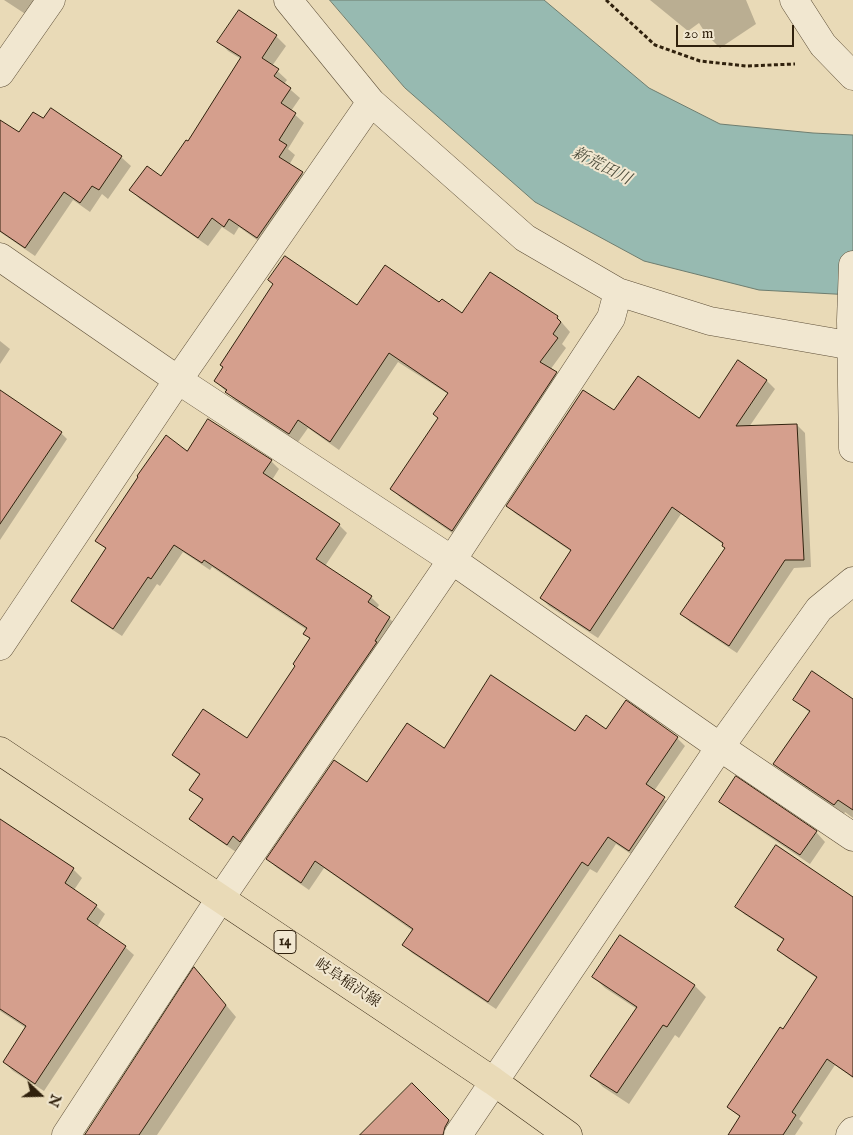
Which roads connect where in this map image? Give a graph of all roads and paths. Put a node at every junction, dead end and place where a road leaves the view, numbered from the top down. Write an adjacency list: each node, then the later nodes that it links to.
1 (51, 0): 6 (street)
2 (288, 0): 7 (street)
3 (606, 0): 5 (path)
4 (794, 0): 5 (street)
5 (846, 69)
6 (0, 73)
7 (371, 102): 10 (street); 12 (street)
8 (0, 257): 12 (street)
9 (853, 265): 11 (street)
10 (618, 292): 11 (street); 14 (street)
11 (852, 337): 13 (street)
12 (178, 380): 14 (street); 16 (street)
13 (853, 448)
14 (452, 560): 17 (street); 20 (street)
15 (853, 581): 17 (street)
16 (0, 646)
17 (720, 747): 19 (street); 21 (street)
18 (0, 751): 20 (main road, 岐阜稲沢線 / 14)
19 (853, 837)
20 (220, 899): 21 (main road, 岐阜稲沢線 / 14); 23 (street)
21 (493, 1081): 24 (street); 25 (main road, 岐阜稲沢線 / 14)
22 (853, 1131): 26 (street)
23 (66, 1135)
24 (458, 1135)
25 (568, 1135)
26 (850, 1135)

